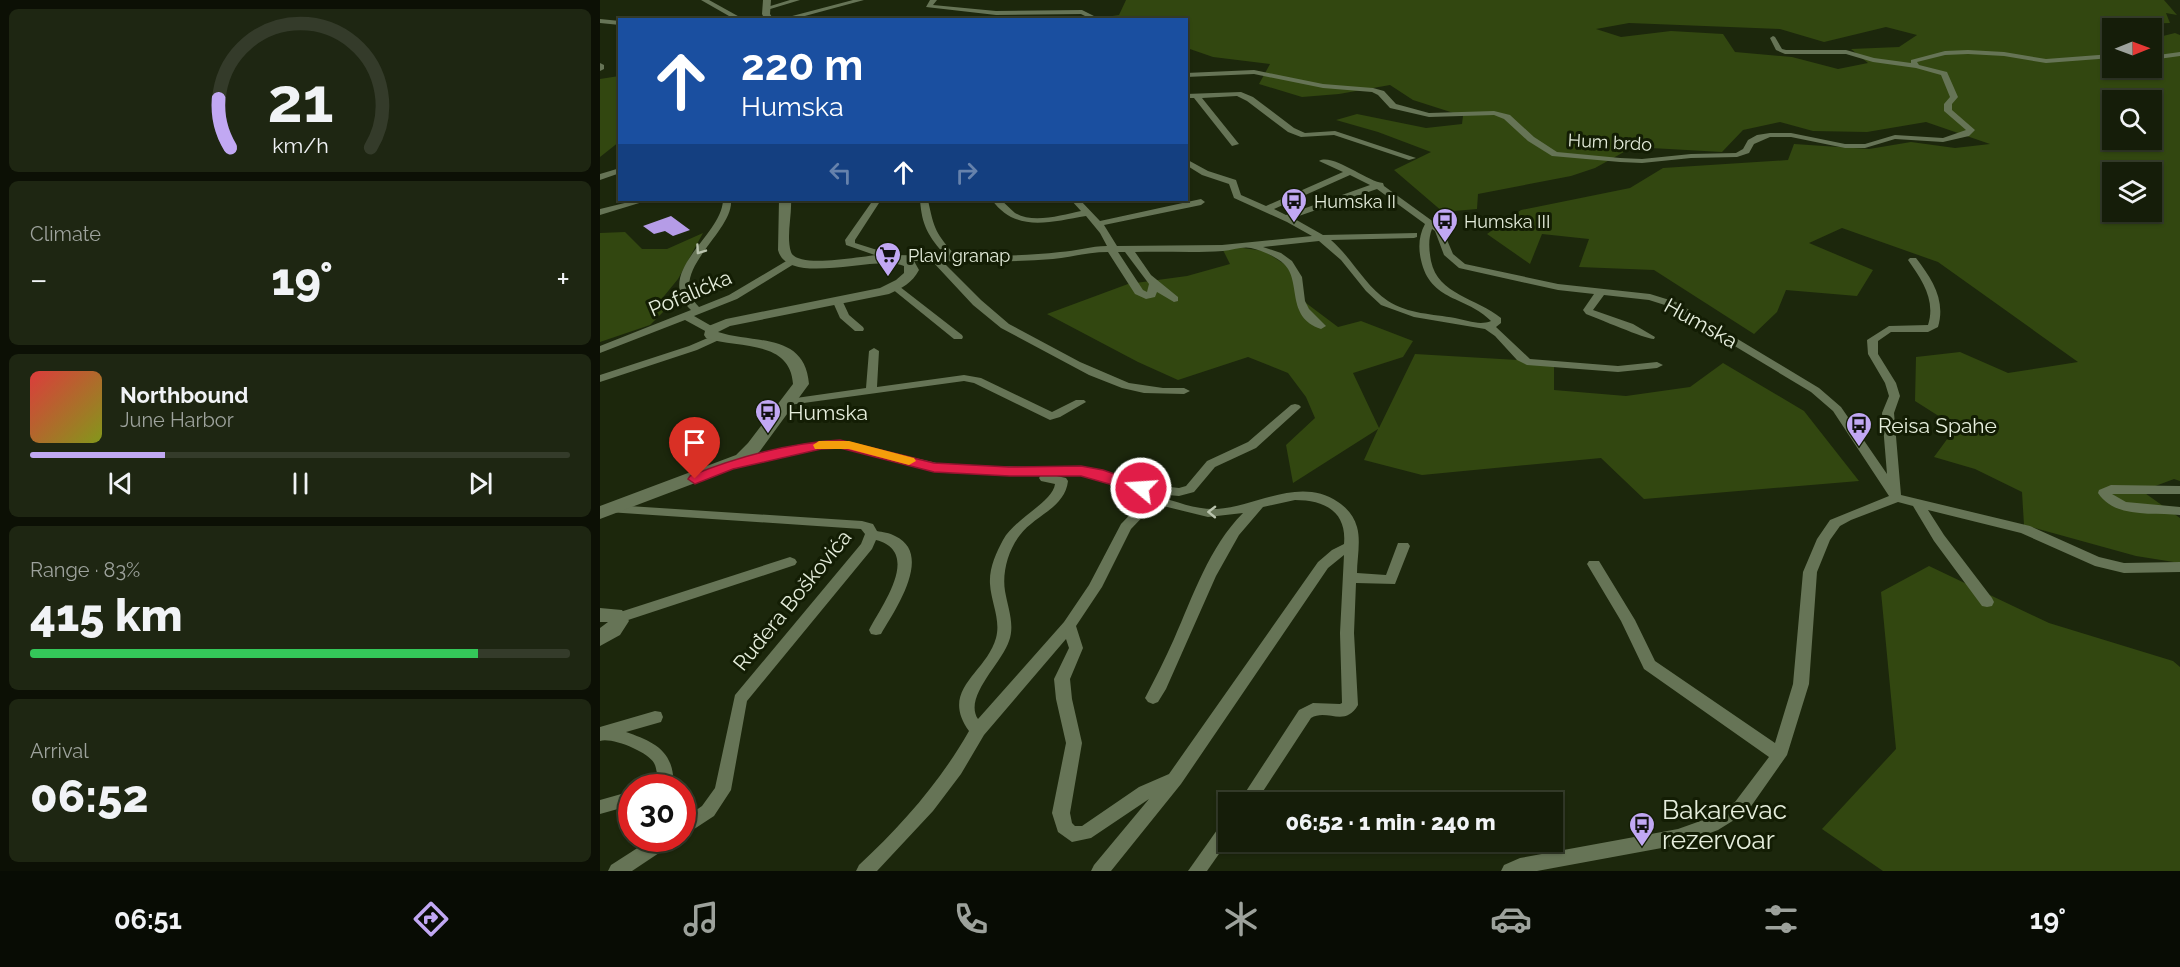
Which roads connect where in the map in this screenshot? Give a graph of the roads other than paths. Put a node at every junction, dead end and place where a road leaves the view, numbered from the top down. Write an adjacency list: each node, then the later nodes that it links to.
1 (704, 0): 7 (street)
2 (797, 0): 5 (street)
3 (861, 0): 8 (street)
4 (934, 0): 6 (street)
5 (767, 4)
6 (989, 13): 9 (street); 10 (street)
7 (738, 18)
8 (788, 18)
9 (982, 18)
10 (1088, 18)
11 (600, 21): 12 (street)
12 (618, 23)
13 (1773, 38): 18 (street)
14 (2180, 54): 15 (street)
15 (2162, 56)
16 (2102, 57): 18 (street)
17 (600, 64): 19 (street)
18 (1917, 66): 20 (street, Hum brdo)
19 (600, 69)
20 (1188, 75)
21 (1196, 95): 22 (street); 23 (street); 24 (street)
22 (1188, 96)
23 (1235, 144)
24 (1412, 158)
25 (1323, 160): 28 (street, Humska)
26 (1188, 162): 39 (street)
27 (618, 171): 29 (street)
28 (1352, 171): 30 (street, Humska); 39 (street)
29 (600, 177)
30 (1380, 185): 42 (street); 44 (street, Humska)
31 (641, 201): 40 (street)
32 (727, 201): 60 (street, one-way to 60)
33 (785, 201): 54 (street)
34 (874, 201): 50 (street)
35 (924, 201): 52 (street)
36 (997, 201): 41 (street)
37 (1076, 201): 41 (street)
38 (1201, 202): 43 (street)
39 (1266, 209): 42 (street)
40 (600, 212)
41 (1087, 213): 43 (street)
42 (1285, 218): 46 (street)
43 (1098, 224): 48 (street)
44 (1429, 225): 57 (street, Humska); 63 (street)
45 (1414, 235): 46 (street)
46 (1321, 238): 47 (street); 63 (street)
47 (1251, 246): 49 (street); 62 (street)
48 (1114, 248): 49 (street); 52 (street); 55 (street)
49 (1128, 248): 55 (street)
50 (892, 258): 51 (street); 54 (street); 56 (street)
51 (935, 259): 52 (street); 73 (street)
52 (954, 259)
53 (1913, 260): 81 (street)
54 (791, 262): 60 (street, Pofalićka)
55 (1154, 284): 58 (street)
56 (896, 286): 59 (street); 66 (street)
57 (1599, 293): 67 (street); 81 (street, Humska)
58 (1174, 299)
59 (837, 300): 64 (street); 65 (street)
60 (698, 311): 61 (street, Pofalićka)
61 (685, 316): 65 (street); 68 (street, Pofalićka)
62 (1321, 326)
63 (1487, 326): 70 (street)
64 (859, 329)
65 (714, 334): 71 (street); 74 (street)
66 (958, 337)
67 (1650, 337)
68 (600, 350)
69 (874, 351): 72 (street)
70 (1657, 365)
71 (600, 379)
72 (871, 391): 74 (street); 75 (street)
73 (1184, 391)
74 (789, 402): 77 (street)
75 (1080, 402)
76 (1295, 407): 79 (street)
77 (729, 465): 78 (street); 85 (street)
78 (1009, 471): 79 (street); 101 (street)
79 (1141, 488): 82 (street)
80 (2180, 490): 86 (street)
81 (1896, 497): 84 (street); 103 (street)
82 (1153, 500): 83 (street, one-way to 82); 96 (street)
83 (1258, 505): 88 (street); 99 (street)
84 (1919, 505): 92 (street); 94 (street)
85 (606, 511): 87 (street, Ruđera Boškovića)
86 (2180, 511)
87 (872, 534): 97 (street); 109 (street, Ruđera Boškovića)
88 (1352, 546): 93 (street); 105 (street)
89 (1403, 546): 93 (street)
90 (790, 562): 95 (street)
91 (1594, 564): 103 (street)
92 (2180, 567)
93 (1350, 578): 106 (street)
94 (1987, 602)
95 (609, 616): 98 (street)
96 (1069, 626): 101 (street); 105 (street)
97 (876, 630)
98 (600, 638)
99 (1153, 698)
100 (655, 717): 102 (street)
101 (978, 730): 113 (street)
102 (605, 733): 104 (street)
103 (1779, 755): 116 (street)
104 (665, 774)
105 (1175, 779): 114 (street)
106 (1254, 792)
107 (618, 802): 108 (street)
108 (600, 807)
109 (696, 820)
110 (1218, 842): 115 (street)
111 (646, 852): 112 (street)
112 (617, 871)
113 (865, 871)
114 (1100, 871)
115 (1197, 871)
116 (1510, 871)

